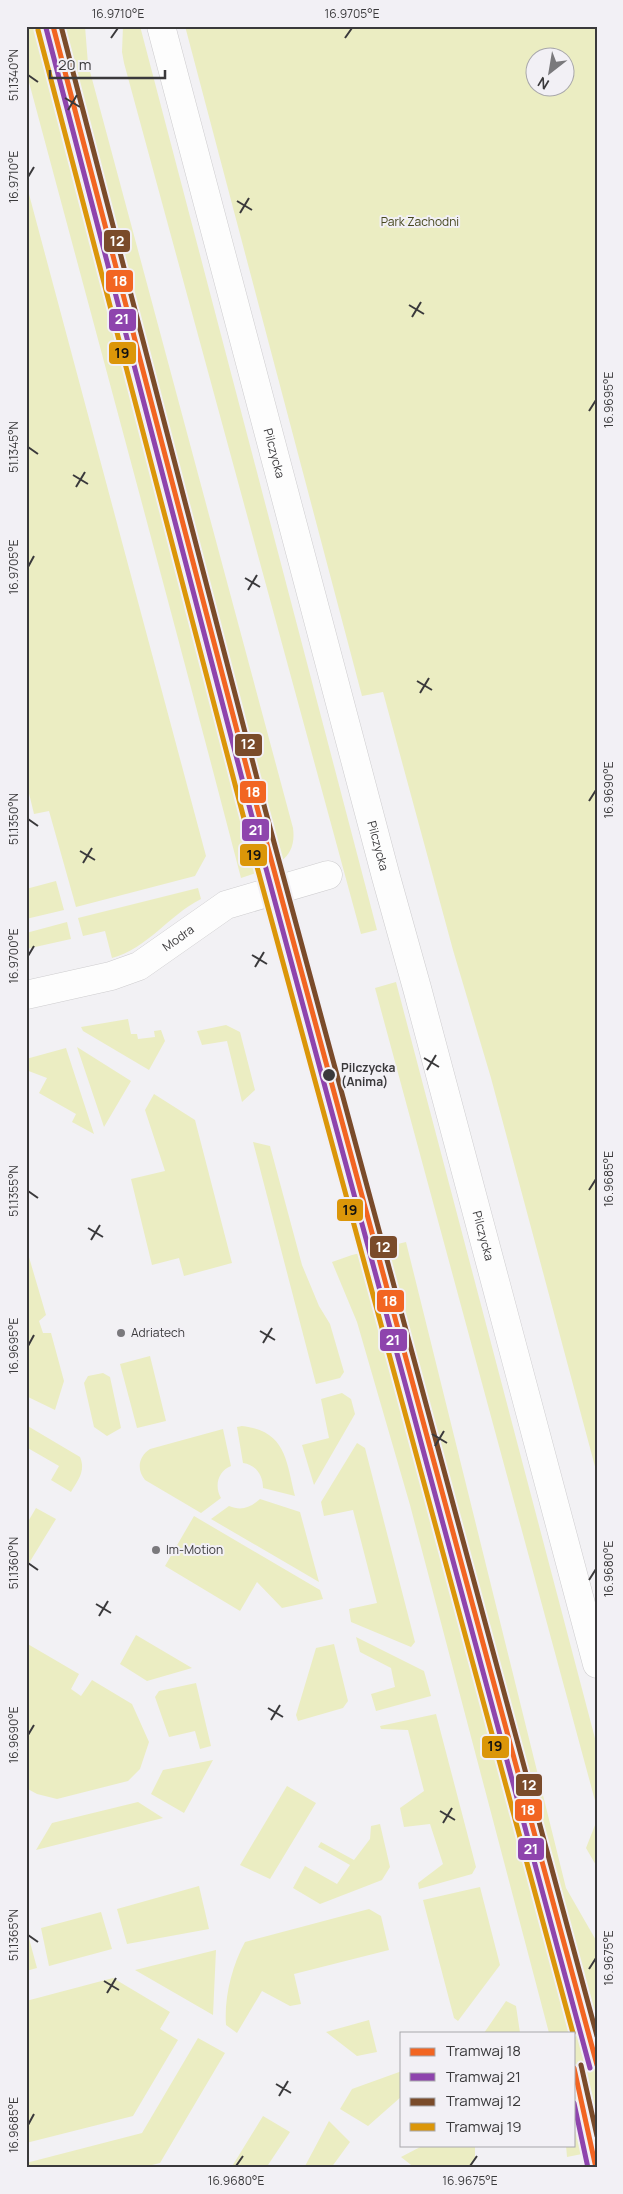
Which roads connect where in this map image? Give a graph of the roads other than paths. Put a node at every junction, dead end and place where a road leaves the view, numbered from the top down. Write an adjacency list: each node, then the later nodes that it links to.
1 (161, 26): 4 (street, Pilczycka)
2 (328, 875): 3 (street, Modra)
3 (26, 995)
4 (597, 1664)

